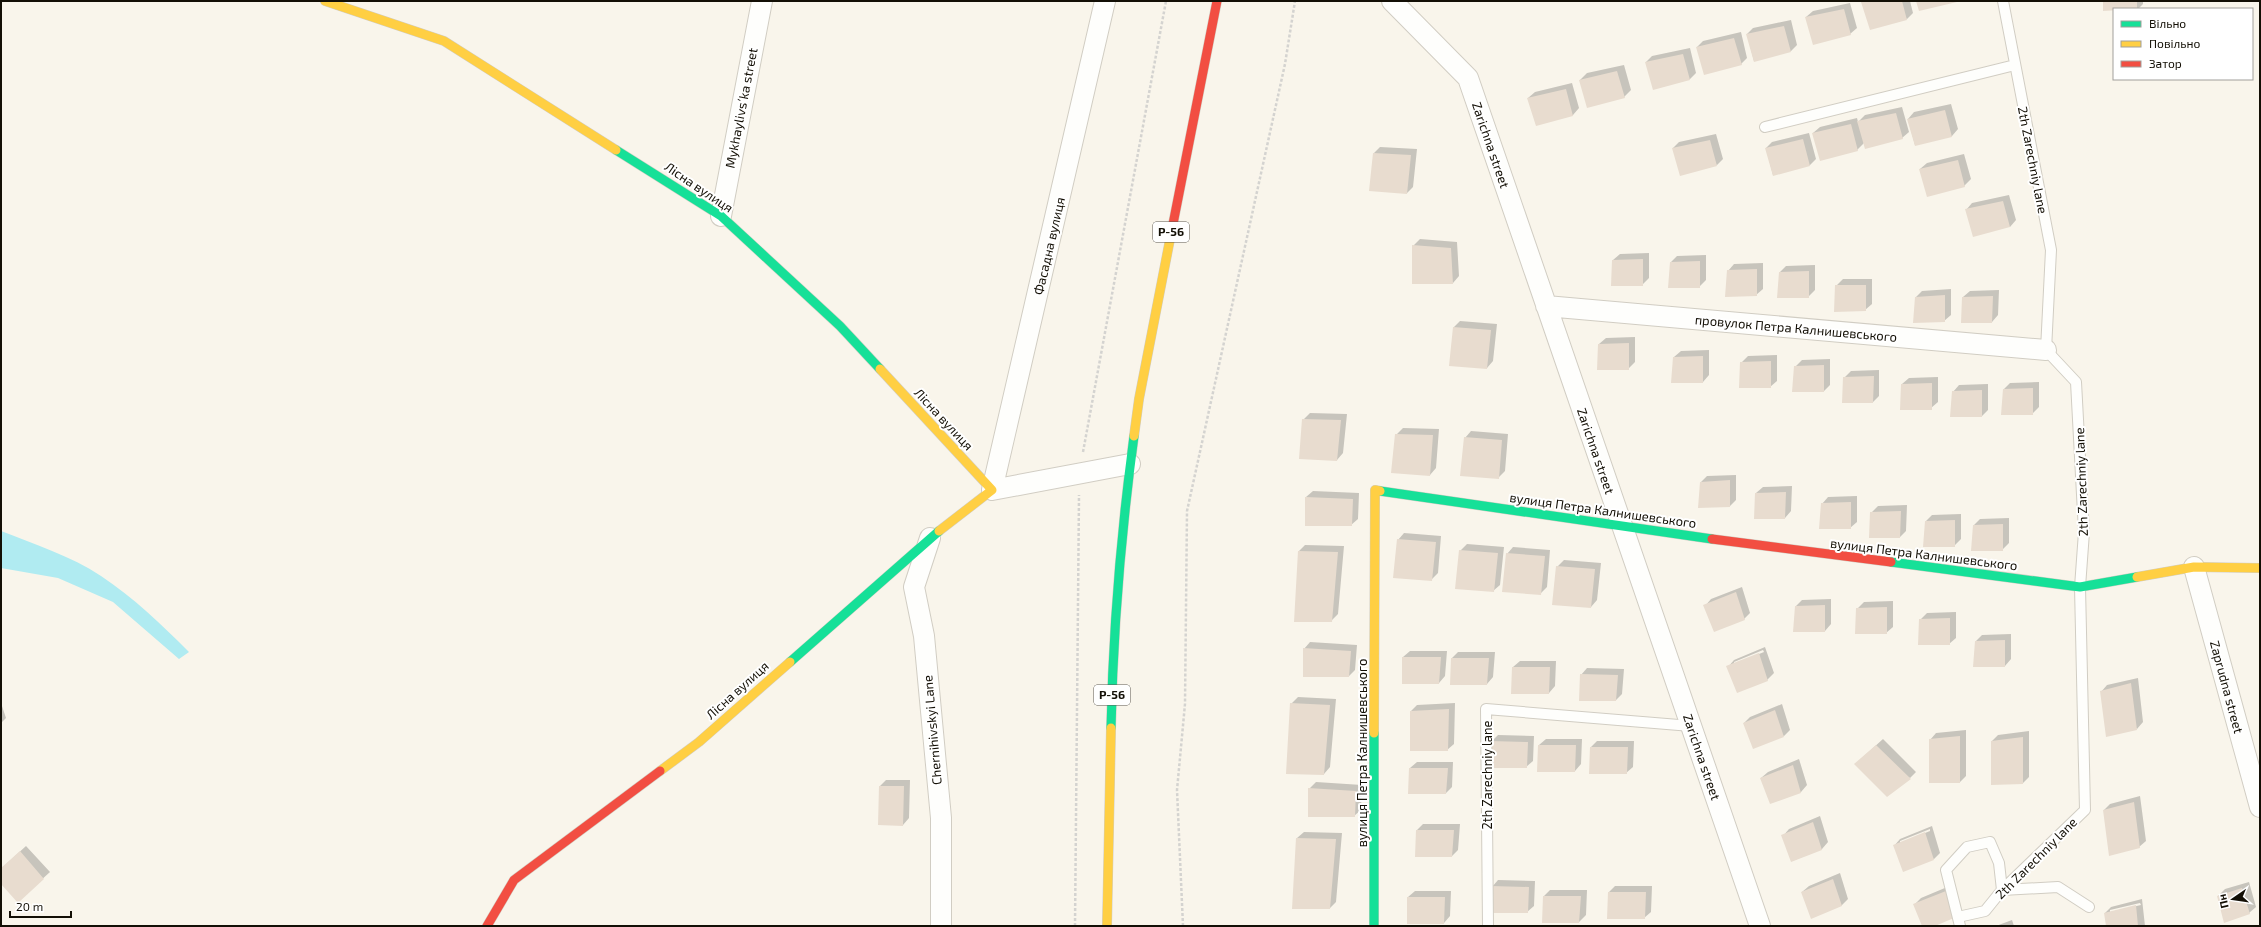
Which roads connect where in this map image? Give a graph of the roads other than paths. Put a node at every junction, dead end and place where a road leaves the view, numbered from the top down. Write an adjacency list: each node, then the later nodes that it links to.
1 (325, 1): 9 (street, Лісна вулиця)
2 (762, 1): 9 (street, Mykhaylivsʹka street)
3 (1105, 1): 13 (street, Фасадна вулиця)
4 (1217, 1): 12 (street, Р-56)
5 (1392, 1): 10 (street, Zarichna street)
6 (2003, 1): 7 (lane, 2th Zarechniy lane)
7 (2015, 65): 8 (lane); 11 (lane, 2th Zarechniy lane)
8 (1765, 127)
9 (720, 216): 13 (street, Лісна вулиця)
10 (1546, 306): 11 (street, провулок Петра Калнишевського); 14 (street, Zarichna street)
11 (2046, 350): 18 (lane, 2th Zarechniy lane)
12 (1130, 464): 13 (street); 27 (street, Р-56)
13 (992, 490): 15 (street, Лісна вулиця)
14 (1623, 527): 18 (street, вулиця Петра Калнишевського); 19 (street, Zarichna street); 28 (street, вулиця Петра Калнишевського)
15 (930, 538): 25 (street, Лісна вулиця); 26 (street, Chernihivskyi Lane)
16 (2194, 567): 17 (street, вулиця Петра Калнишевського); 18 (street, вулиця Петра Калнишевського); 20 (street, Zaprudna street)
17 (2260, 568)
18 (2080, 587): 22 (lane, 2th Zarechniy lane)
19 (1691, 726): 29 (lane, 2th Zarechniy lane); 30 (street, Zarichna street)
20 (2257, 785): 21 (street, Zaprudna street)
21 (2260, 807)
22 (2002, 890): 23 (lane); 24 (lane, 2th Zarechniy lane); 24 (lane, 2th Zarechniy lane)
23 (2089, 908)
24 (1959, 922)
25 (487, 926)
26 (941, 926)
27 (1107, 926)
28 (1374, 926)
29 (1488, 926)
30 (1760, 926)

